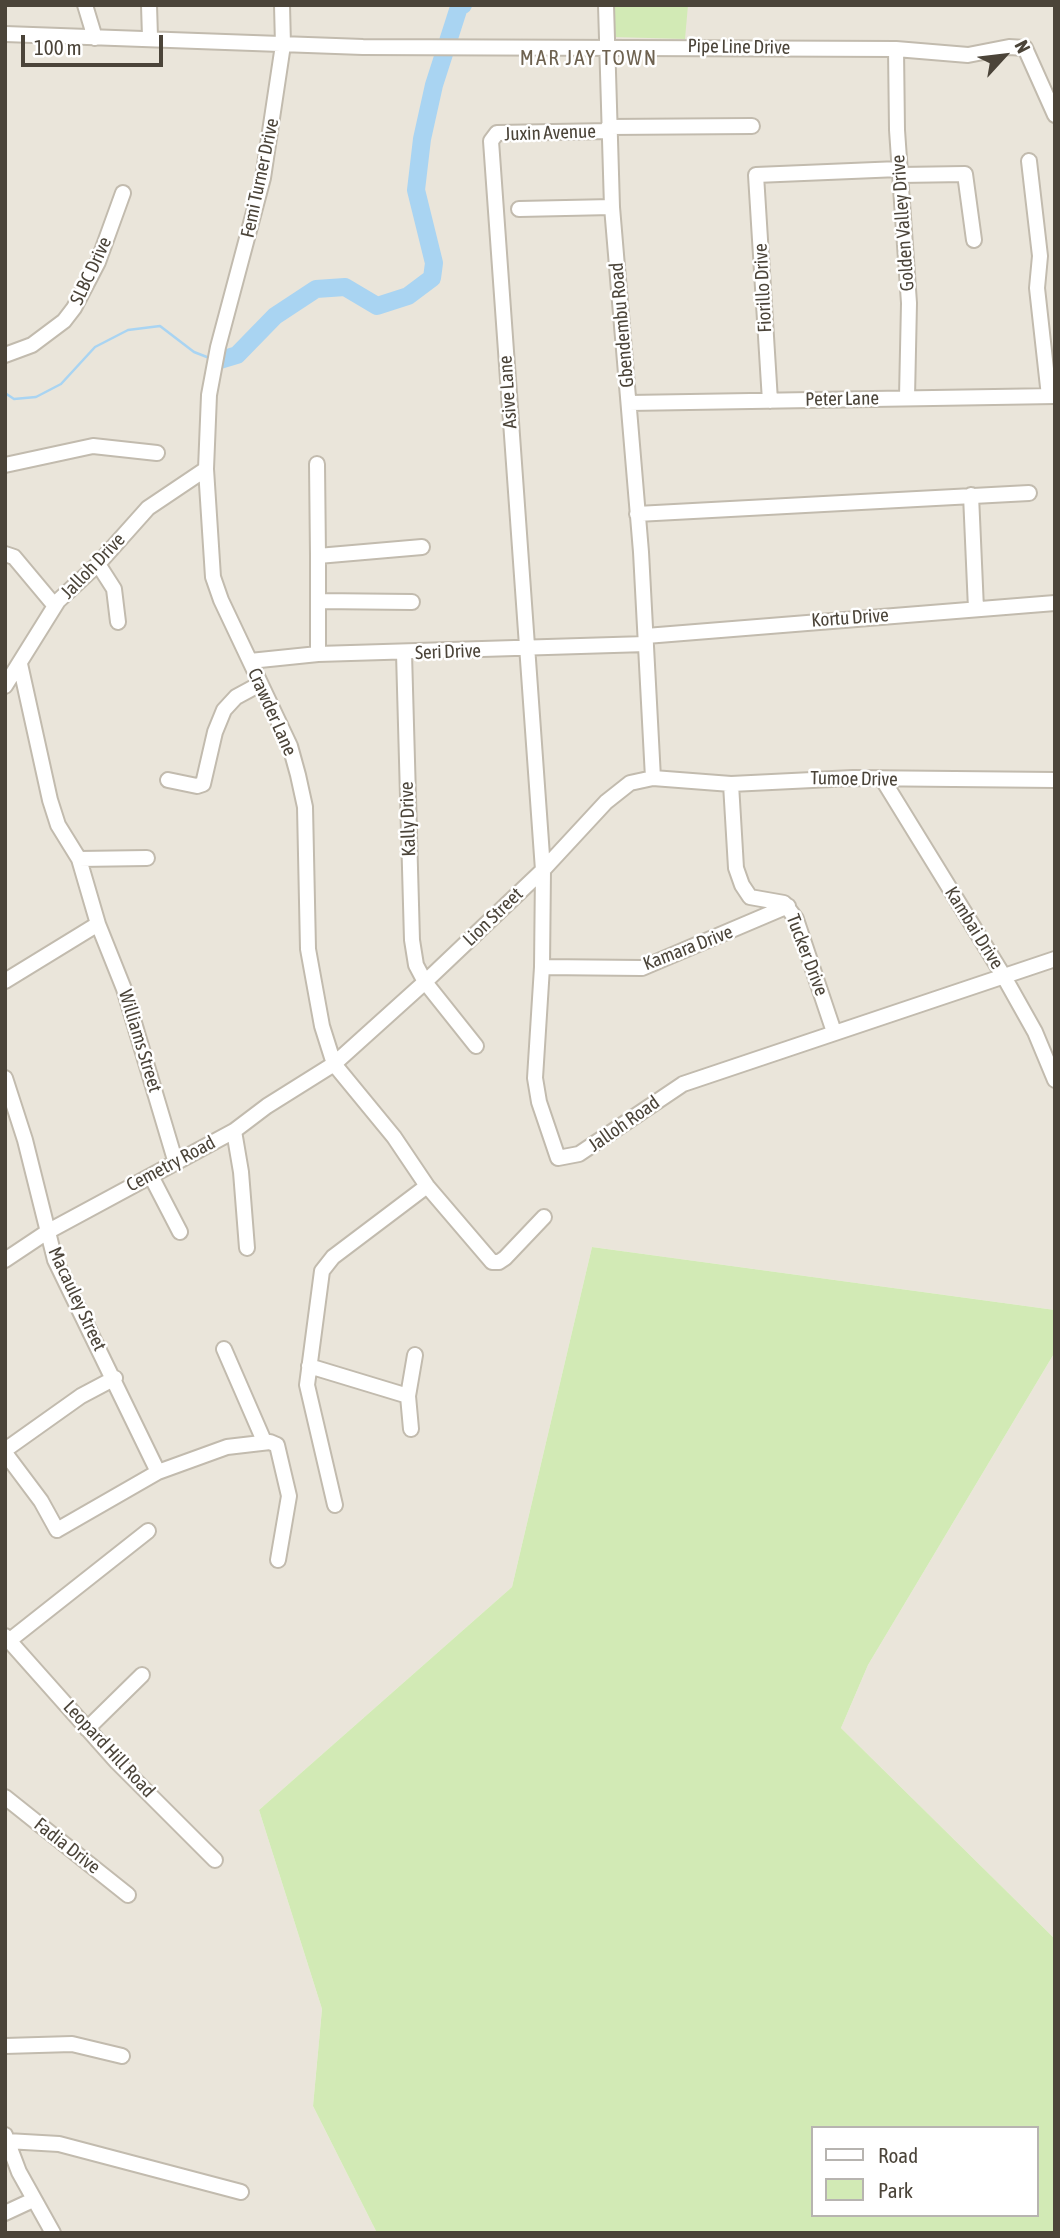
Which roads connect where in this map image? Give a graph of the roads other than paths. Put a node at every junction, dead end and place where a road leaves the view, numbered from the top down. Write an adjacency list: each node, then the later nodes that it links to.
1 (85, 5): 7 (street)
2 (149, 5): 6 (street)
3 (282, 5): 8 (street, Femi Turner Drive)
4 (606, 5): 9 (street, Gbendembu Road)
5 (5, 34): 7 (street, Pipe Line Drive)
6 (150, 37): 7 (street, Pipe Line Drive); 8 (street, Pipe Line Drive)
7 (95, 38)
8 (283, 45): 9 (street, Pipe Line Drive); 22 (street, Femi Turner Drive)
9 (606, 45): 10 (street, Pipe Line Drive); 13 (street, Gbendembu Road)
10 (896, 48): 11 (street, Pipe Line Drive); 16 (street, Golden Valley Drive)
11 (1055, 115)
12 (752, 127): 13 (street)
13 (608, 129): 14 (street, Juxin Avenue); 18 (street, Gbendembu Road)
14 (493, 136): 45 (street, Asive Lane)
15 (1029, 161): 23 (street)
16 (900, 172): 20 (street); 24 (street, Golden Valley Drive); 25 (street, Fiorillo Drive)
17 (123, 193): 21 (street, SLBC Drive)
18 (612, 208): 19 (street); 26 (street, Gbendembu Road)
19 (519, 209)
20 (974, 240)
21 (5, 355)
22 (215, 364): 30 (street, Crawder Lane)
23 (1052, 396): 24 (street, Peter Lane)
24 (907, 397): 25 (street, Peter Lane)
25 (770, 401): 26 (street, Peter Lane)
26 (629, 403): 33 (street, Gbendembu Road)
27 (157, 453): 29 (street)
28 (317, 464): 36 (street)
29 (5, 465)
30 (206, 469): 37 (street, Jalloh Drive); 48 (street, Crawder Lane)
31 (1030, 493): 32 (street)
32 (971, 495): 33 (street); 42 (street)
33 (637, 514): 44 (street, Gbendembu Road)
34 (422, 547): 36 (street)
35 (5, 554): 41 (street)
36 (318, 556): 38 (street)
37 (98, 564): 41 (street, Jalloh Drive); 43 (street)
38 (318, 601): 39 (street); 47 (street)
39 (412, 602)
40 (1055, 603): 42 (street, Kortu Drive)
41 (55, 606): 49 (street, Jalloh Drive)
42 (976, 609): 44 (street, Kortu Drive)
43 (118, 622)
44 (646, 640): 45 (street, Seri Drive); 52 (street, Gbendembu Road)
45 (525, 649): 46 (street, Seri Drive); 59 (street, Jalloh Road)
46 (404, 653): 47 (street, Seri Drive); 66 (street, Kally Drive)
47 (318, 654): 48 (street, Seri Drive)
48 (250, 661): 50 (street, Crawder Lane)
49 (20, 664): 51 (street, Jalloh Drive); 58 (street, Williams Street)
50 (260, 684): 53 (street); 69 (street, Crawder Lane)
51 (5, 686)
52 (653, 778): 56 (street, Tumoe Drive); 59 (street, Lion Street)
53 (168, 780)
54 (883, 780): 55 (street, Tumoe Drive); 56 (street, Tumoe Drive); 64 (street, Kambai Drive)
55 (1055, 780)
56 (731, 785): 60 (street, Tucker Drive)
57 (146, 858): 58 (street)
58 (79, 859): 61 (street, Williams Street)
59 (543, 870): 63 (street, Jalloh Road); 66 (street, Lion Street)
60 (788, 906): 63 (street, Kamara Drive); 67 (street, Tucker Drive)
61 (98, 924): 65 (street); 73 (street, Williams Street)
62 (1055, 959): 64 (street, Jalloh Road)
63 (542, 967): 67 (street, Jalloh Road)
64 (1003, 975): 67 (street, Jalloh Road); 71 (street, Kambai Drive)
65 (5, 981)
66 (425, 982): 68 (street, Kally Drive); 69 (street, Lion Street)
67 (834, 1032)
68 (476, 1046)
69 (334, 1064): 72 (street, Cemetry Road); 75 (street)
70 (5, 1078): 77 (street, Macauley Street)
71 (1055, 1080)
72 (234, 1130): 73 (street, Cemetry Road); 79 (street)
73 (175, 1160): 74 (street, Cemetry Road)
74 (151, 1176): 77 (street, Cemetry Road); 78 (street)
75 (427, 1186): 76 (street); 83 (street)
76 (544, 1217)
77 (47, 1232): 80 (street, Cemetry Road); 84 (street, Macauley Street)
78 (180, 1232)
79 (247, 1248)
80 (5, 1260)
81 (224, 1349): 87 (street)
82 (415, 1355): 85 (street)
83 (309, 1366): 85 (street); 90 (street)
84 (115, 1378): 88 (street); 89 (street, Macauley Street)
85 (408, 1396): 86 (street)
86 (411, 1429)
87 (264, 1441): 89 (street); 92 (street)
88 (5, 1451): 89 (street)
89 (159, 1472)
90 (335, 1505)
91 (148, 1531): 93 (street)
92 (278, 1560)
93 (7, 1638): 95 (street, Leopard Hill Road)
94 (142, 1675): 95 (street)
95 (88, 1729): 97 (street, Leopard Hill Road)
96 (5, 1797): 98 (street, Fadia Drive)
97 (215, 1860)
98 (128, 1895)
99 (5, 2046): 100 (street)
100 (122, 2056)
101 (6, 2138): 102 (street); 103 (street)
102 (241, 2192)
103 (33, 2200): 104 (street); 105 (street)
104 (5, 2213)
105 (53, 2233)

